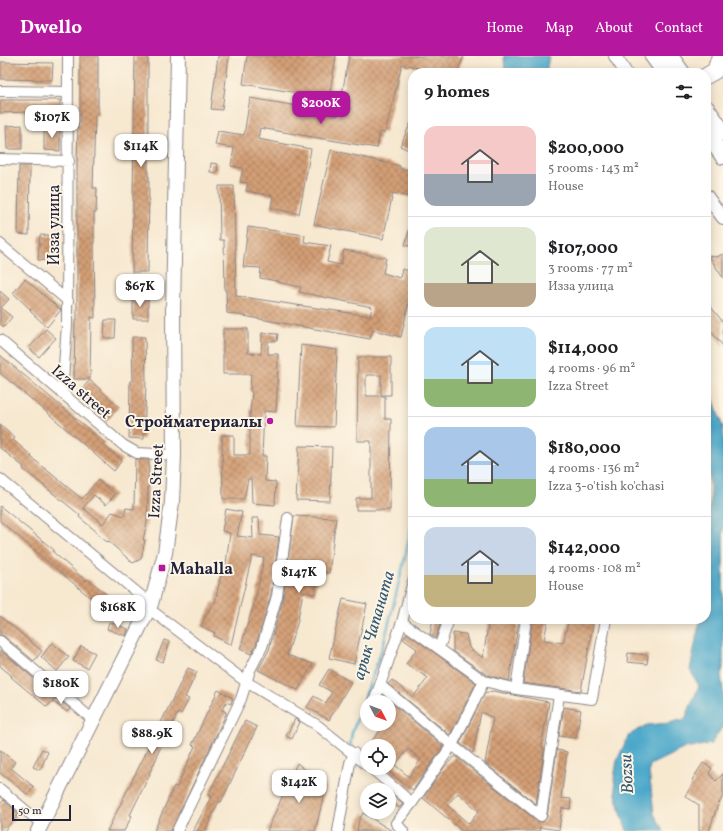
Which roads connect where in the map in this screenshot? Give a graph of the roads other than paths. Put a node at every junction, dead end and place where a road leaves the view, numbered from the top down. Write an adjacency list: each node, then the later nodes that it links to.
1 (68, 56): 13 (street, Изза улица)
2 (178, 56): 26 (main road, Izza Street)
3 (615, 56): 8 (street)
4 (653, 56): 9 (highway)
5 (670, 56): 10 (highway)
6 (720, 56): 7 (street); 11 (highway)
7 (723, 64)
8 (623, 68)
9 (672, 68)
10 (676, 68)
11 (713, 75)
12 (0, 91): 13 (street)
13 (68, 92): 19 (street, Изза улица)
14 (711, 115): 15 (highway)
15 (723, 132)
16 (711, 139): 17 (highway)
17 (723, 156)
18 (0, 159): 19 (street)
19 (69, 161): 23 (street, Изза улица)
20 (711, 202): 21 (street)
21 (723, 218)
22 (0, 244): 23 (street)
23 (68, 301): 25 (street, Изза улица)
24 (0, 340): 25 (street, Izza street)
25 (62, 393): 26 (street, Izza street)
26 (174, 455): 30 (main road, Izza Street)
27 (0, 480): 30 (street)
28 (288, 518): 37 (street)
29 (408, 600): 31 (street)
30 (150, 606): 37 (street); 43 (main road, Izza Street)
31 (402, 622): 36 (street); 39 (street)
32 (447, 624): 36 (street)
33 (525, 624): 40 (street)
34 (605, 624): 41 (street)
35 (0, 641): 43 (street)
36 (439, 648): 38 (street)
37 (246, 681): 45 (street); 51 (street)
38 (484, 681): 40 (street); 44 (street)
39 (380, 685): 42 (street); 44 (street)
40 (516, 689): 41 (street)
41 (559, 694): 44 (street)
42 (376, 695)
43 (93, 720): 50 (main road, Izza Street)
44 (452, 745): 49 (street)
45 (353, 752): 46 (street); 52 (street)
46 (360, 758)
47 (379, 775): 49 (street)
48 (0, 789): 50 (street)
49 (412, 803): 53 (street)
50 (40, 828)
51 (177, 831)
52 (338, 831)
53 (403, 831)

